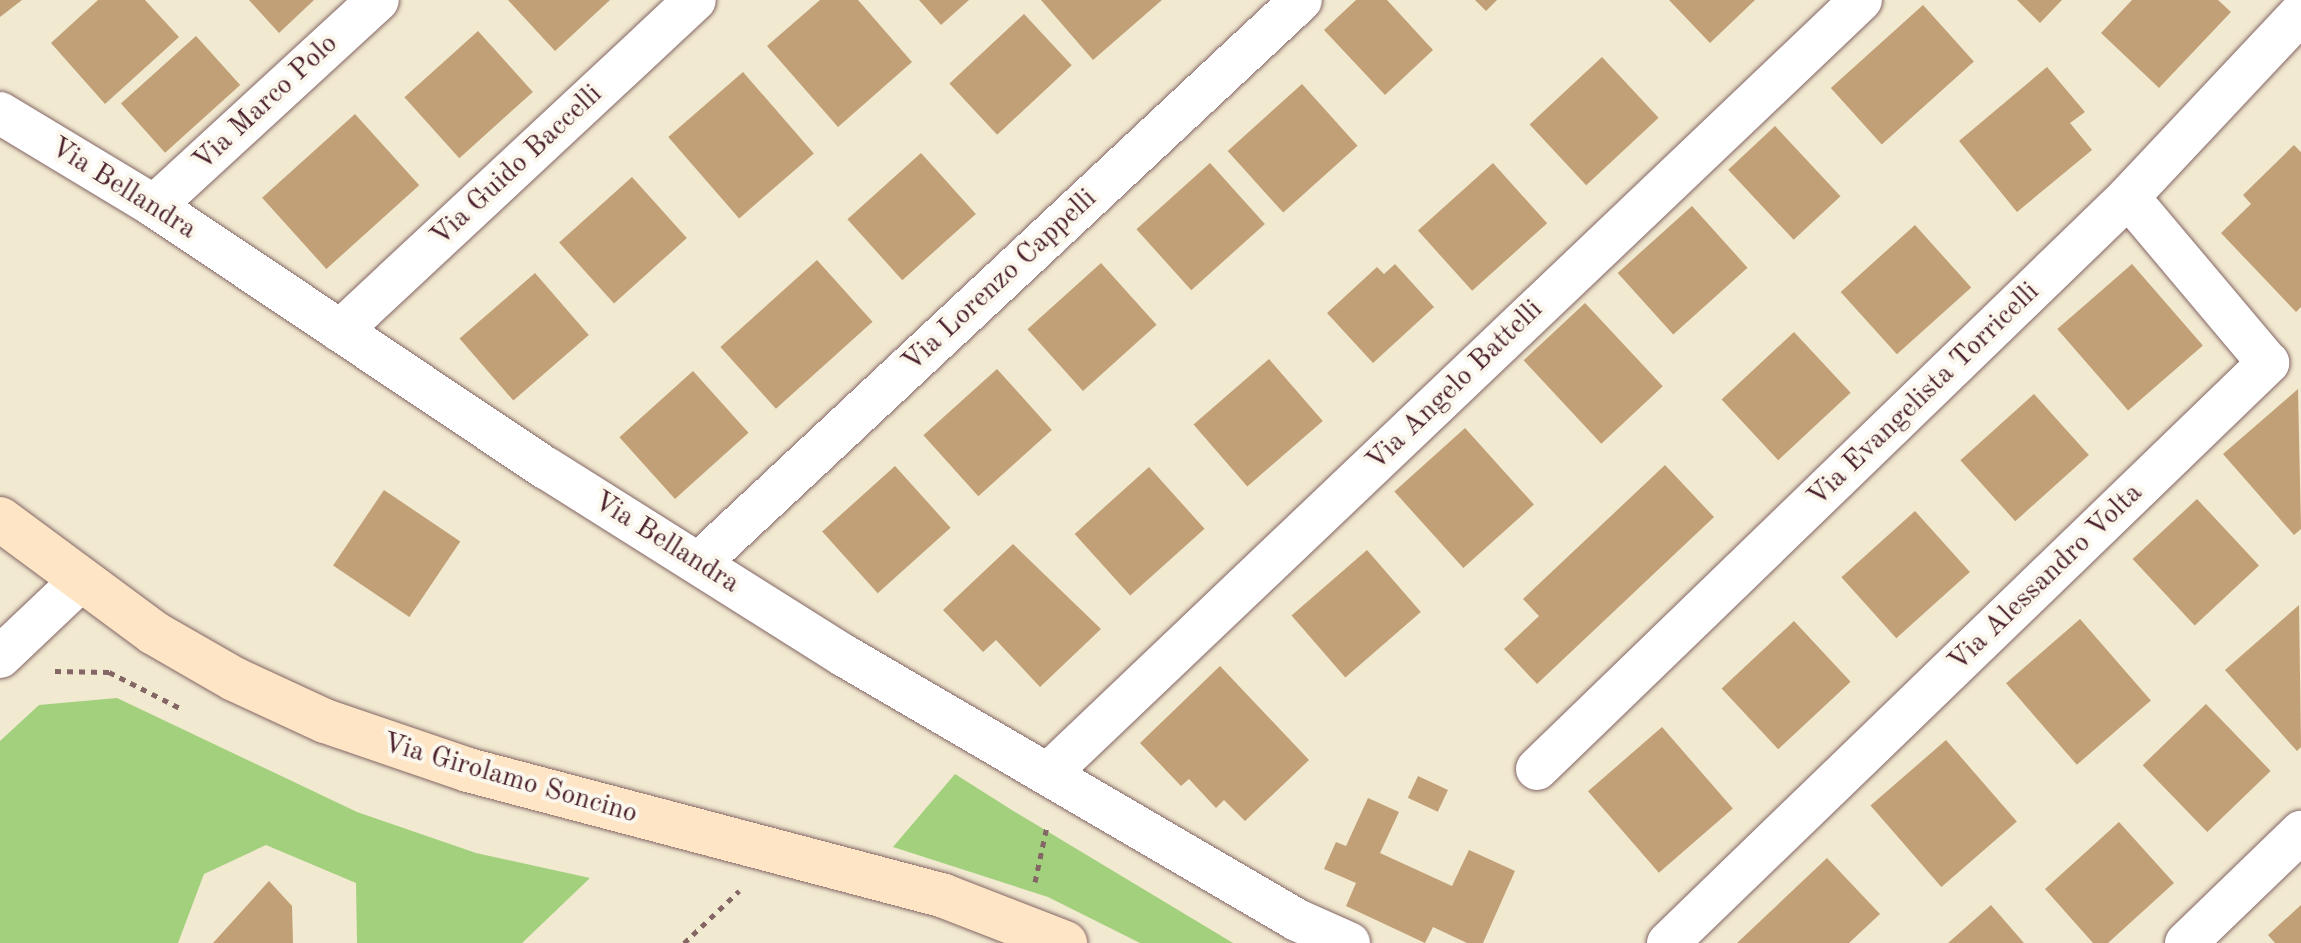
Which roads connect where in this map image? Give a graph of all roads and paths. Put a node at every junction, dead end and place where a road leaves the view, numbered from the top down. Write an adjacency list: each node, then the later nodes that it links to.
1 (378, 0): 8 (street, Via Marco Polo)
2 (695, 0): 9 (street, Via Guido Baccelli)
3 (1301, 0): 11 (street, Via Lorenzo Cappelli)
4 (1861, 0): 15 (street, Via Angelo Battelli)
5 (2301, 13): 7 (street, Via Evangelista Torricelli)
6 (0, 113): 8 (street, Via Bellandra)
7 (2128, 197): 14 (street, Via Evangelista Torricelli); 23 (street, Via Alessandro Volta)
8 (154, 206): 9 (street, Via Bellandra)
9 (340, 331): 11 (street, Via Bellandra)
10 (0, 519): 12 (main road, Via Girolamo Soncino)
11 (699, 563): 15 (street, Via Bellandra)
12 (79, 582): 13 (street); 21 (main road, Via Girolamo Soncino)
13 (0, 657)
14 (1537, 769)
15 (1049, 773): 22 (street, Via Bellandra)
16 (1047, 825): 19 (path)
17 (2301, 832): 24 (street)
18 (740, 890): 20 (path)
19 (1032, 899)
20 (684, 943)
21 (1065, 943)
22 (1349, 943)
23 (1668, 943)
24 (2186, 943)

